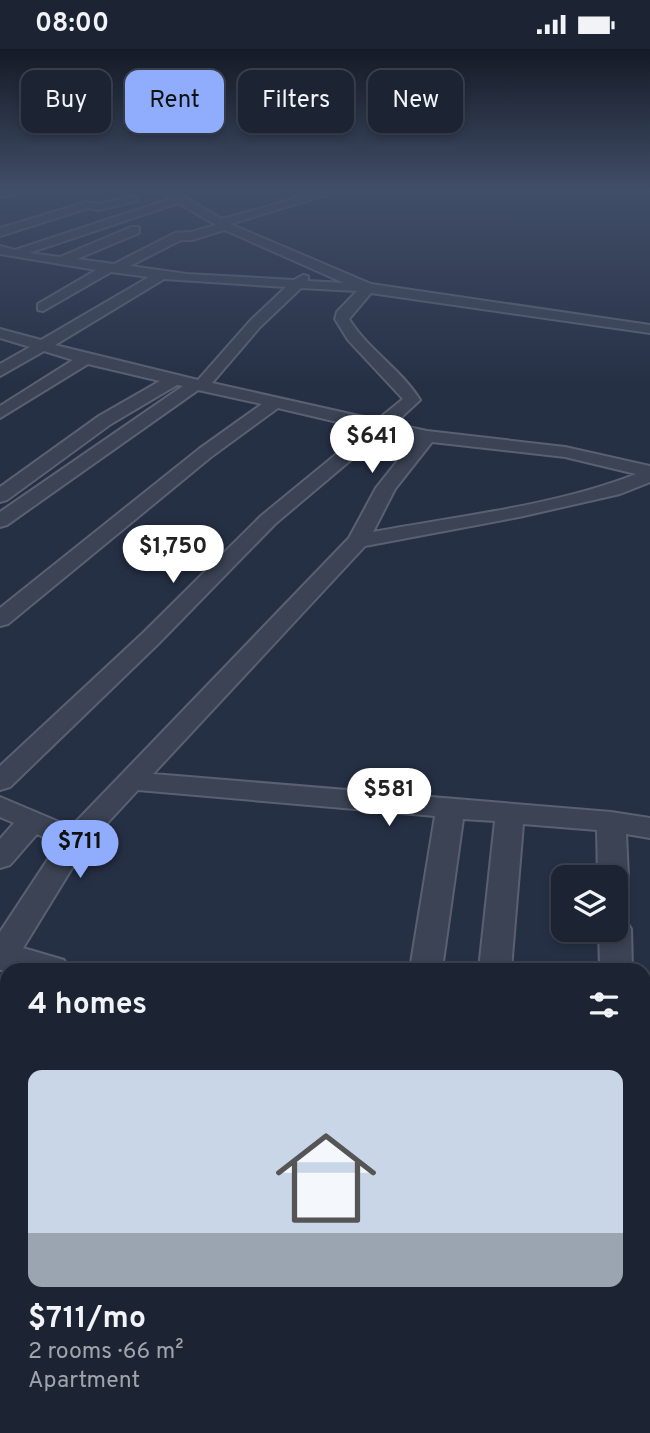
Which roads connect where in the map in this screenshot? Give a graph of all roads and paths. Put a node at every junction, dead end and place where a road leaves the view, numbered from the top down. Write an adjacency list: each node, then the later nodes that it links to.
1 (20, 255): 6 (street); 8 (street)
2 (79, 255): 6 (street)
3 (105, 255): 7 (street)
4 (140, 255): 10 (street)
5 (289, 255): 9 (street)
6 (62, 261): 7 (street)
7 (88, 265): 10 (street)
8 (0, 267)
9 (317, 267): 13 (street); 14 (street)
10 (112, 268): 11 (street); 16 (street)
11 (162, 268): 12 (street); 20 (street)
12 (187, 278): 13 (street); 15 (street)
13 (296, 284): 14 (street); 25 (street)
14 (368, 288): 17 (street); 28 (street)
15 (165, 292)
16 (43, 307)
17 (650, 329)
18 (2, 336): 20 (street)
19 (87, 340): 21 (street)
20 (44, 347): 21 (street); 23 (street)
21 (65, 353): 22 (street)
22 (86, 359): 24 (street); 27 (street)
23 (0, 372)
24 (173, 380): 25 (street); 31 (street)
25 (198, 386): 26 (street); 32 (street)
26 (275, 403): 28 (street); 34 (street)
27 (0, 413)
28 (380, 426): 29 (street); 35 (street)
29 (427, 436): 30 (street); 33 (street)
30 (650, 474): 33 (street)
31 (0, 496)
32 (0, 521)
33 (358, 541): 36 (street)
34 (0, 619)
35 (0, 781)
36 (133, 781): 38 (street); 43 (street)
37 (0, 806): 40 (street)
38 (450, 809): 39 (street); 49 (street)
39 (510, 814): 41 (street); 50 (street)
40 (32, 821): 43 (street); 44 (street)
41 (611, 822): 42 (street); 45 (street)
42 (650, 828)
43 (75, 840): 47 (street)
44 (0, 858)
45 (613, 865)
46 (615, 942): 51 (street)
47 (1, 957): 48 (street)
48 (26, 963)
49 (427, 963)
50 (496, 963)
51 (616, 963)

